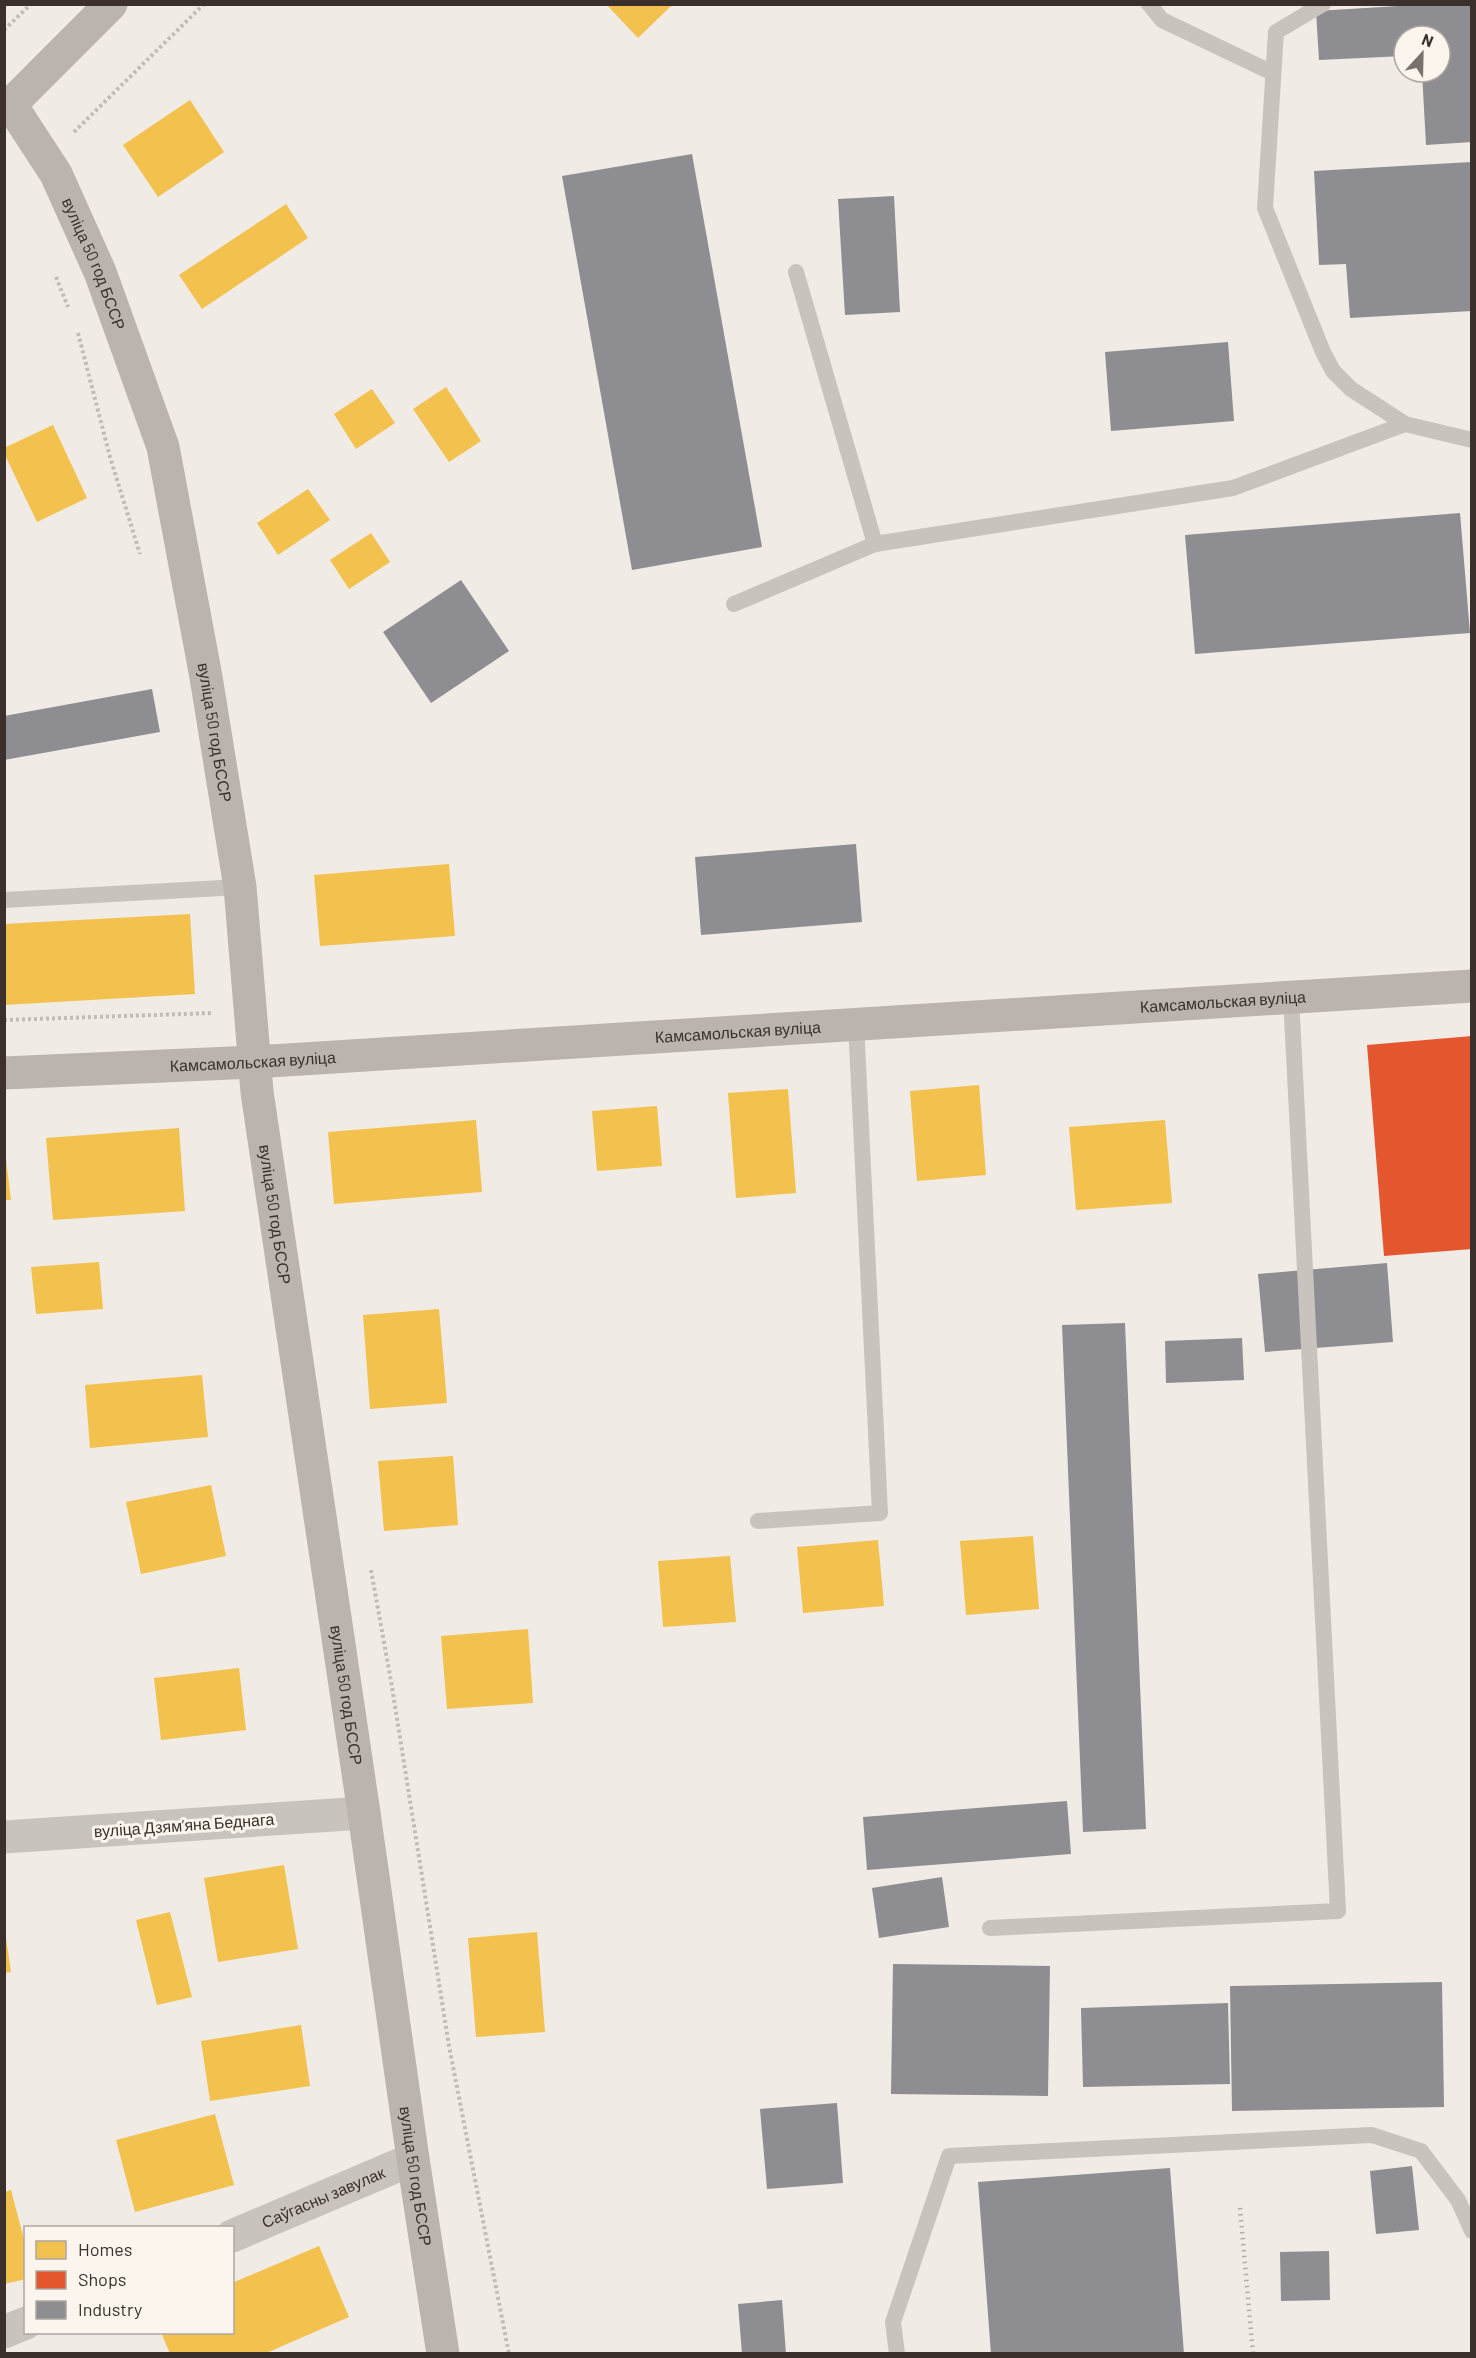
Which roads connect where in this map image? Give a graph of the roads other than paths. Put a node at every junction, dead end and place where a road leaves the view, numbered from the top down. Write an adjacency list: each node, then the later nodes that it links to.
1 (111, 4): 5 (main road)
2 (1149, 4): 4 (lane)
3 (1323, 4): 4 (lane)
4 (1273, 74): 7 (lane)
5 (8, 108): 11 (main road, вуліца 50 год БССР)
6 (796, 272): 9 (lane)
7 (1406, 424): 8 (lane); 9 (lane)
8 (1472, 440)
9 (875, 544): 10 (lane)
10 (734, 604)
11 (240, 887): 12 (lane); 16 (main road, вуліца 50 год БССР)
12 (4, 900)
13 (1472, 986): 14 (main road, Камсамольская вуліца)
14 (1291, 997): 15 (main road, Камсамольская вуліца); 21 (lane)
15 (856, 1024): 16 (main road, Камсамольская вуліца); 18 (lane)
16 (254, 1062): 17 (main road, Камсамольская вуліца); 19 (main road, вуліца 50 год БССР)
17 (4, 1073)
18 (758, 1521)
19 (364, 1813): 20 (street, вуліца Дзямʼяна Беднага); 22 (main road, вуліца 50 год БССР)
20 (4, 1837)
21 (990, 1928)
22 (412, 2159): 24 (street, Саўгасны завулак); 27 (main road, вуліца 50 год БССР)
23 (1472, 2231): 28 (lane)
24 (234, 2235)
25 (24, 2324): 26 (street)
26 (4, 2332)
27 (443, 2354)
28 (897, 2354)

